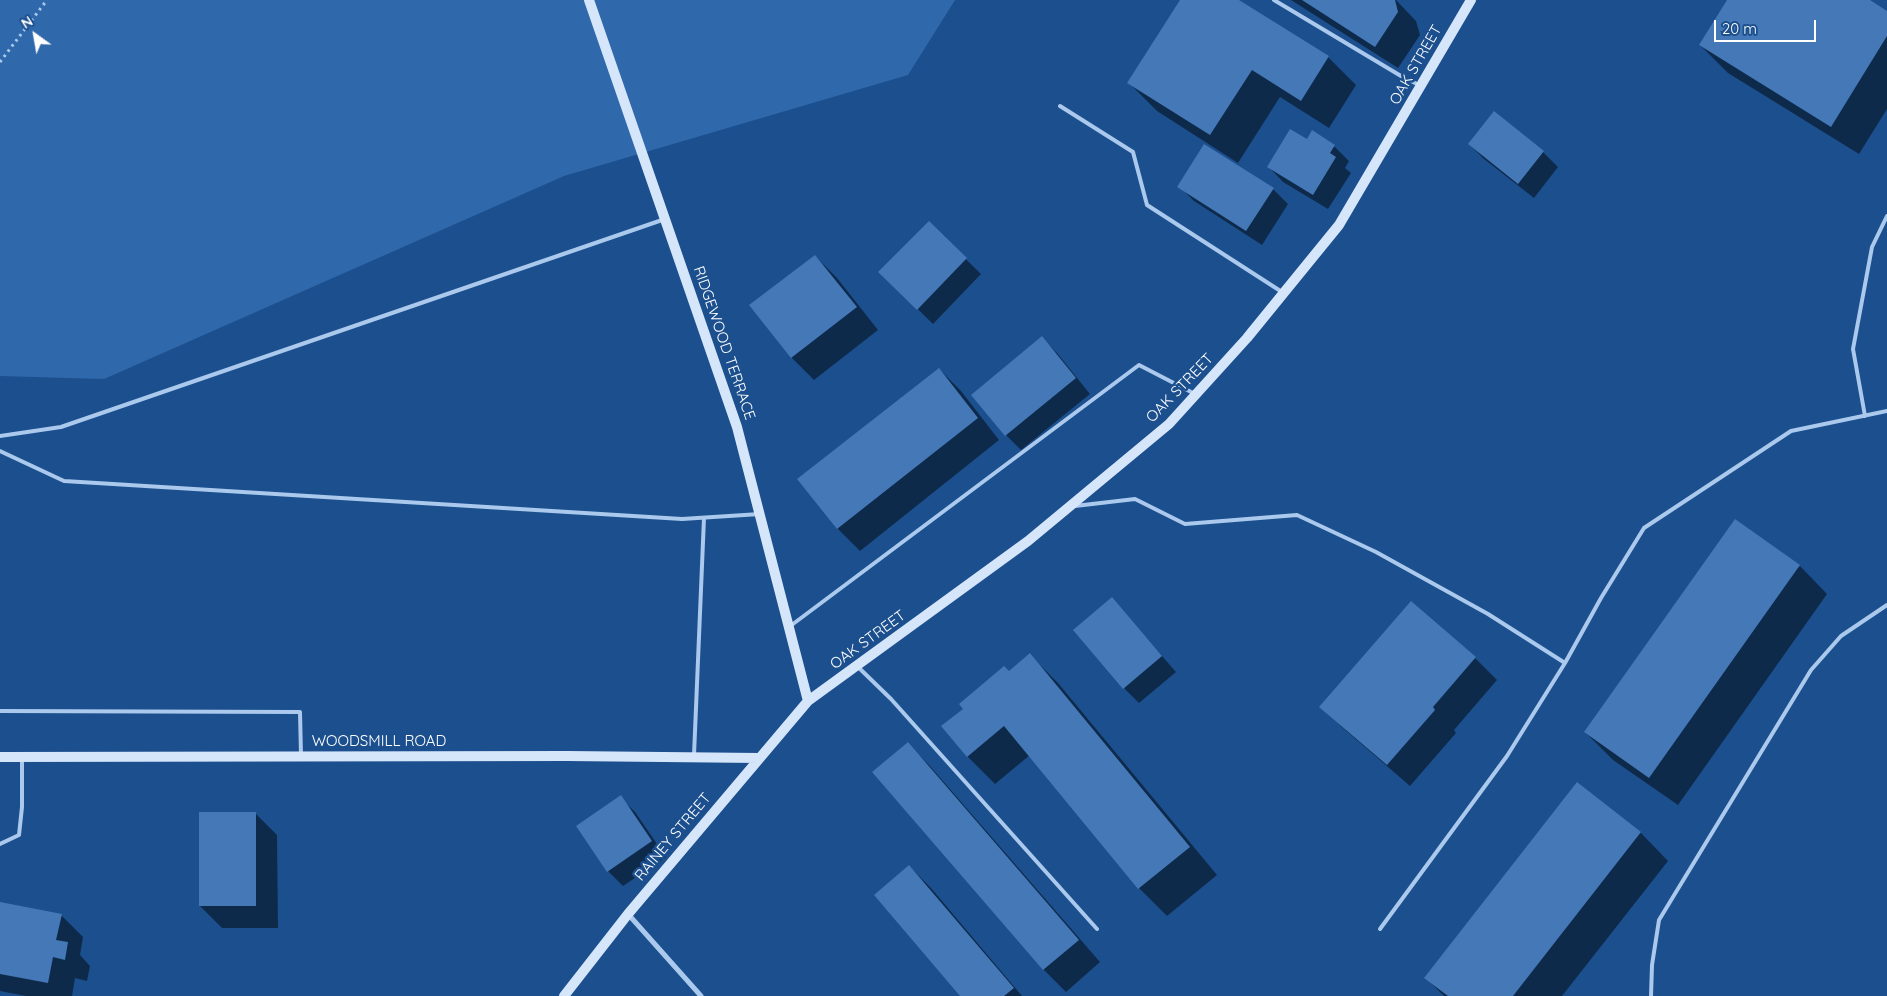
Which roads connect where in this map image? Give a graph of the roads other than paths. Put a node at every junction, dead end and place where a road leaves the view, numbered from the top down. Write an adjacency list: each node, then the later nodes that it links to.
1 (589, 0): 7 (street, RIDGEWOOD TERRACE)
2 (1274, 0): 4 (lane)
3 (1471, 0): 4 (street, OAK STREET)
4 (1421, 86): 8 (street, OAK STREET)
5 (1060, 106): 8 (lane)
6 (1887, 216): 11 (lane)
7 (665, 219): 12 (lane); 15 (street, RIDGEWOOD TERRACE)
8 (1284, 293): 9 (street, OAK STREET)
9 (1195, 395): 14 (street, OAK STREET); 18 (lane)
10 (1887, 411): 11 (lane)
11 (1865, 416): 19 (lane)
12 (0, 436)
13 (0, 451): 16 (lane)
14 (1071, 506): 19 (lane); 20 (street, OAK STREET)
15 (760, 514): 16 (lane); 18 (street, RIDGEWOOD TERRACE)
16 (704, 518): 26 (lane)
17 (1887, 605): 34 (lane)
18 (790, 628): 21 (street, RIDGEWOOD TERRACE)
19 (1565, 663): 31 (lane)
20 (857, 666): 21 (street, OAK STREET); 30 (lane)
21 (808, 701): 27 (street, RAINEY STREET)
22 (0, 711): 23 (lane)
23 (301, 756): 25 (street, WOODSMILL ROAD); 26 (street, WOODSMILL ROAD)
24 (0, 757): 25 (street, WOODSMILL ROAD)
25 (22, 757): 28 (lane)
26 (694, 757): 27 (street, WOODSMILL ROAD)
27 (759, 758): 29 (street, RAINEY STREET)
28 (0, 844)
29 (628, 914): 32 (street, RAINEY STREET); 33 (street)
30 (1097, 929)
31 (1380, 930)
32 (564, 996)
33 (701, 996)
34 (1651, 996)

